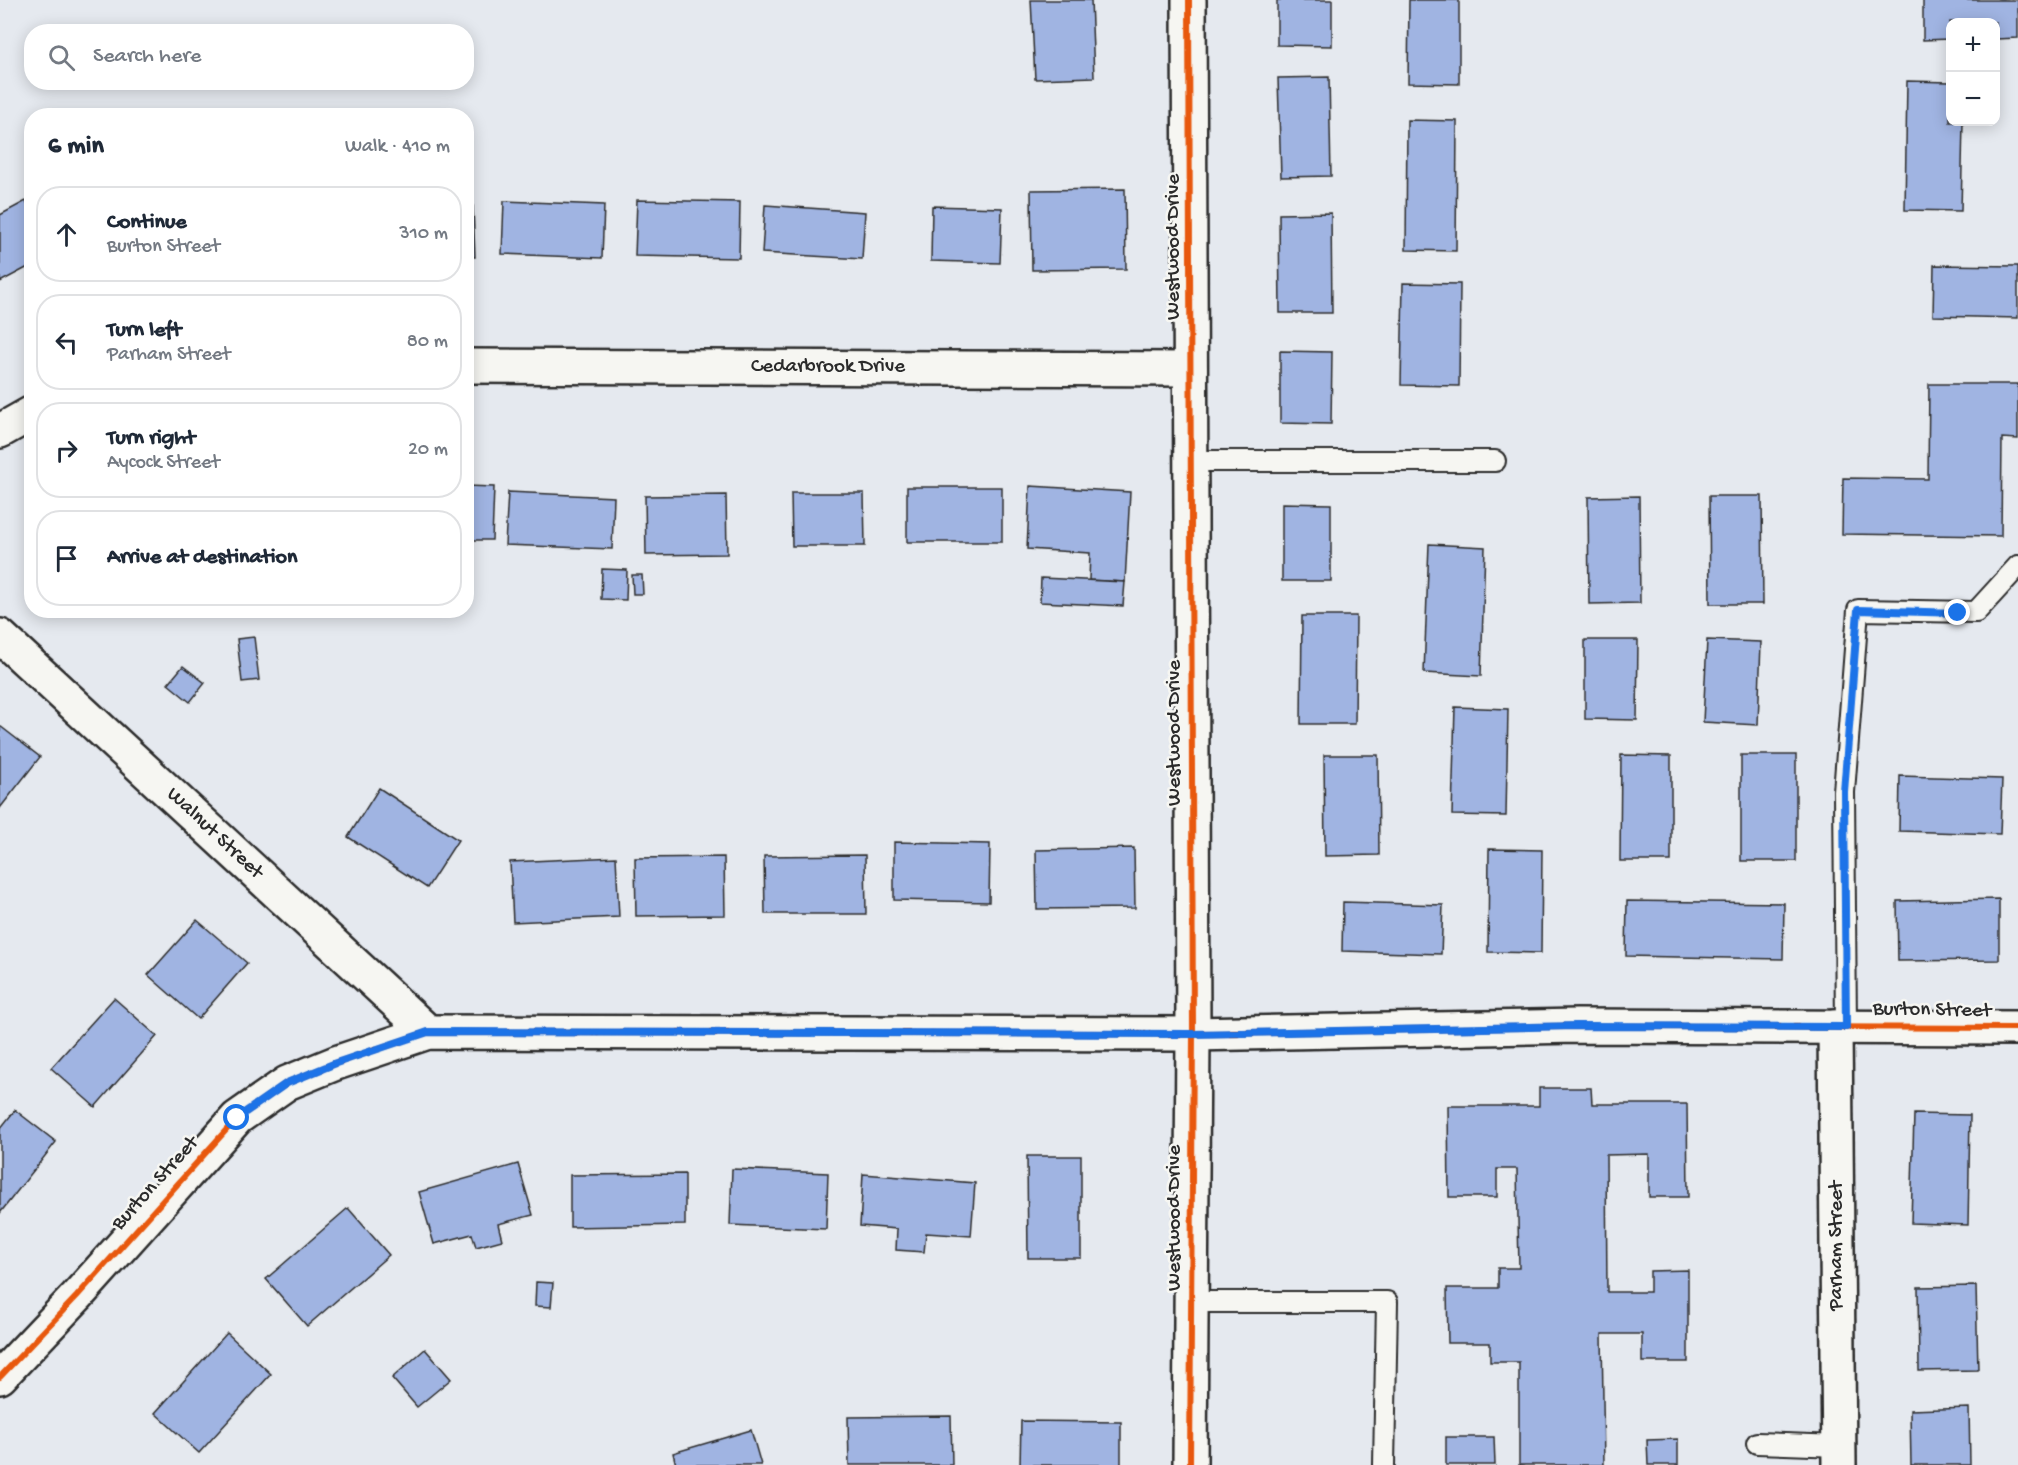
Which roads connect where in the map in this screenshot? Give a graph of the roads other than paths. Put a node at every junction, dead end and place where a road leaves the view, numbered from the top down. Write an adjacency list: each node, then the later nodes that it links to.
1 (1189, 0): 3 (street, Westwood Drive)
2 (474, 366): 3 (street, Cedarbrook Drive)
3 (1190, 369): 6 (street, Westwood Drive)
4 (24, 418): 5 (street)
5 (0, 431)
6 (1190, 461): 7 (lane); 13 (street, Westwood Drive)
7 (1495, 461)
8 (2018, 566): 10 (lane, Parham Street)
9 (0, 636): 12 (street, Walnut Street)
10 (1840, 1027): 11 (street, Burton Street); 13 (street, Burton Street); 17 (street, Parham Street)
11 (2018, 1028)
12 (428, 1032): 13 (street, Burton Street); 15 (street, Burton Street)
13 (1193, 1034): 14 (street, Westwood Drive)
14 (1191, 1302): 18 (street, Westwood Drive); 19 (lane)
15 (0, 1377)
16 (1757, 1443): 17 (lane)
17 (1839, 1455)
18 (1190, 1465)
19 (1384, 1465)

